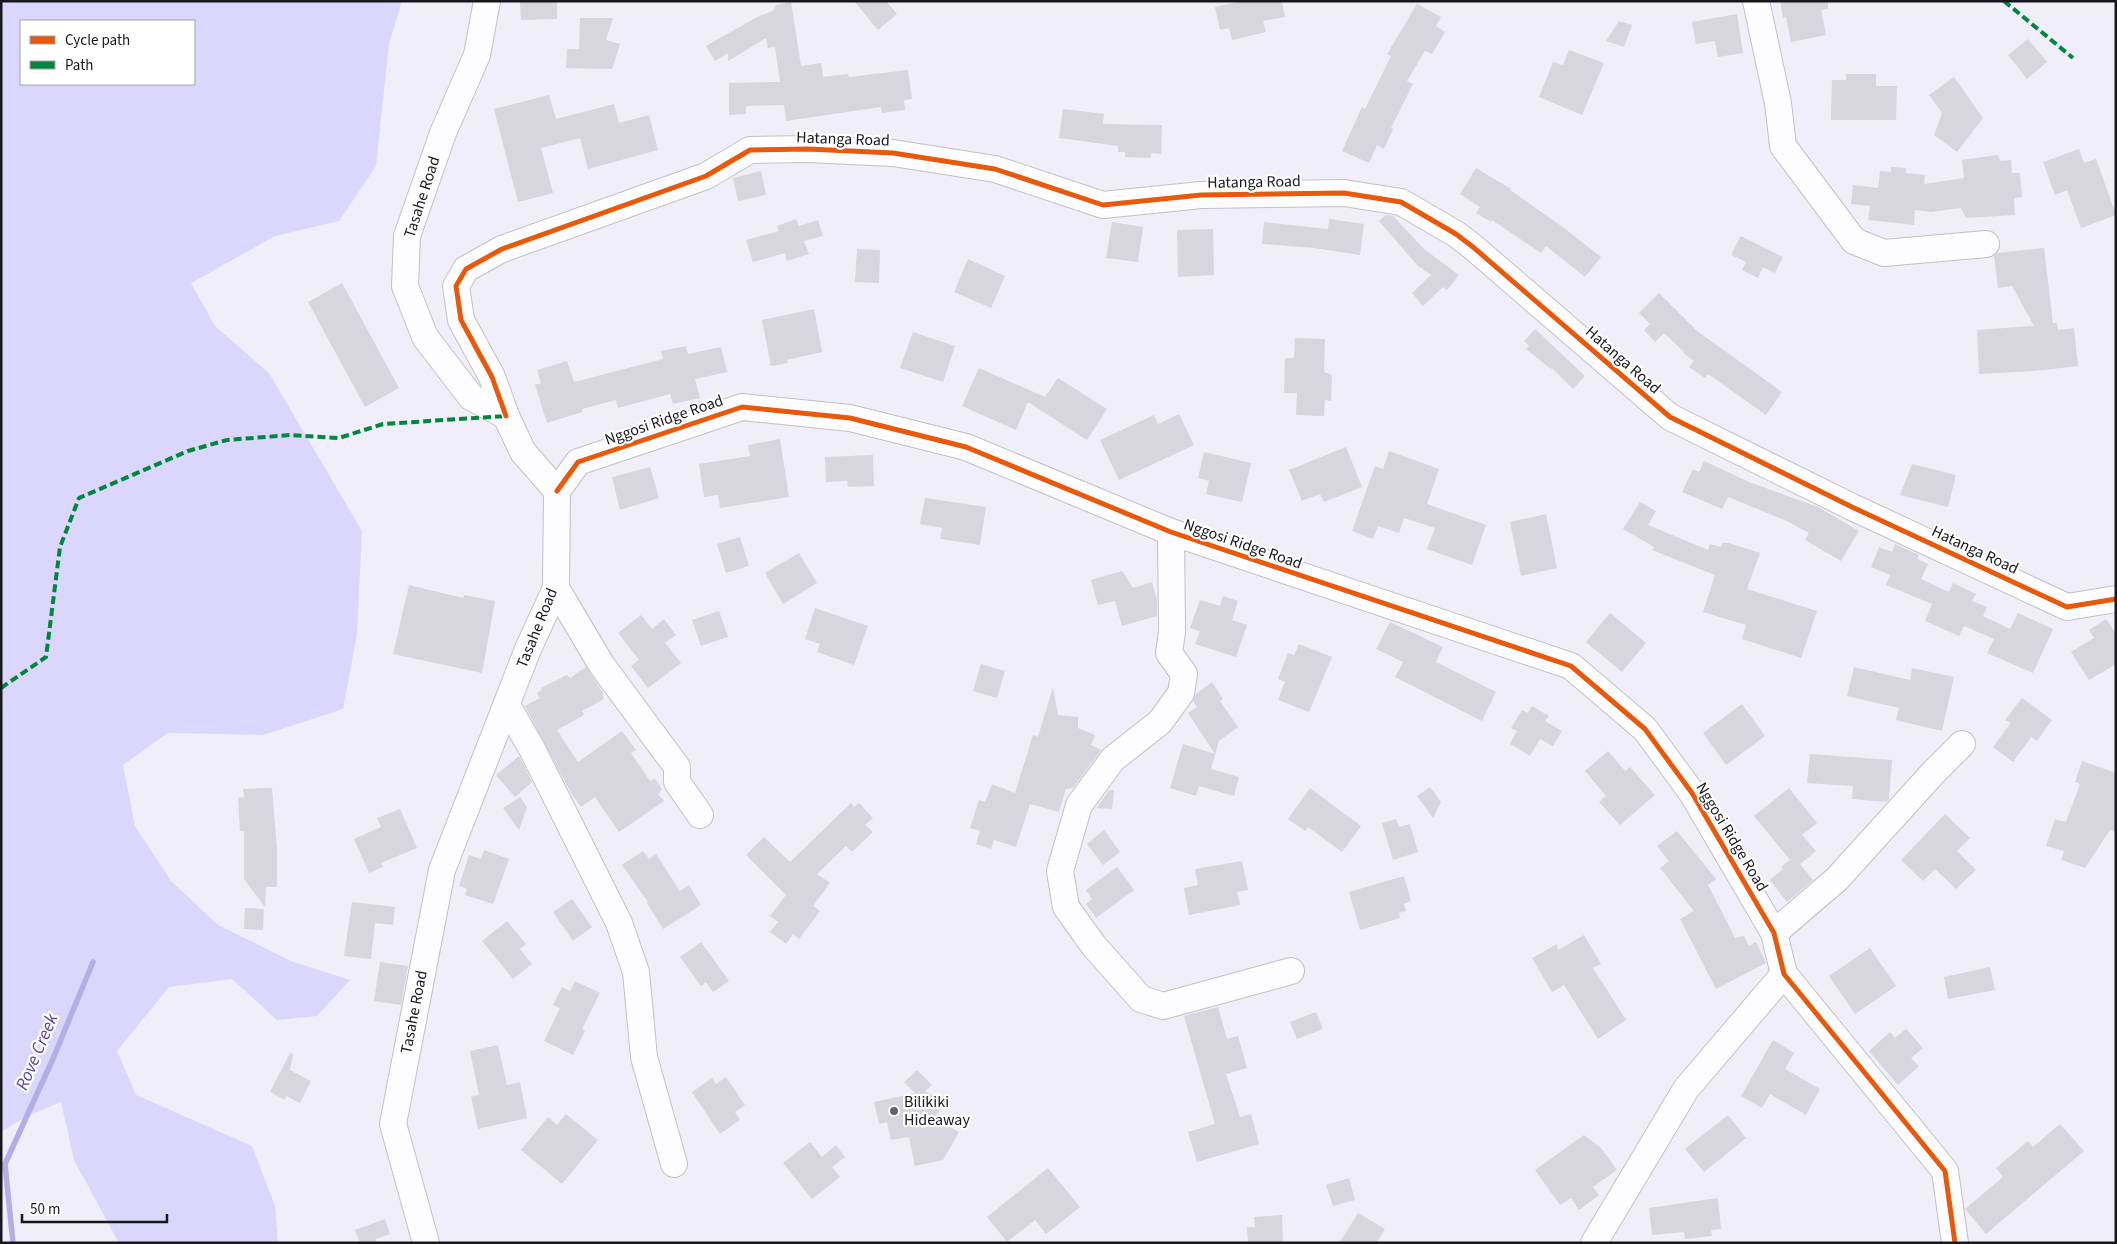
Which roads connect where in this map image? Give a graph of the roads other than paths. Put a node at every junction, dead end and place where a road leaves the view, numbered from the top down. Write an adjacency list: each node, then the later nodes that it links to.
1 (487, 1): 4 (street, Tasahe Road)
2 (1756, 1): 3 (street)
3 (1986, 244)
4 (506, 416): 5 (street); 8 (street, Hatanga Road)
5 (557, 491): 6 (street, Nggosi Ridge Road); 7 (street, Tasahe Road)
6 (1171, 532): 12 (street, Nggosi Ridge Road); 13 (street)
7 (556, 588): 9 (street, Tasahe Road); 11 (street)
8 (2116, 599)
9 (507, 705): 15 (street); 16 (street, Tasahe Road)
10 (1962, 744): 12 (street)
11 (700, 815)
12 (1774, 932): 14 (street, Nggosi Ridge Road)
13 (1291, 971)
14 (1784, 974): 17 (street); 18 (street)
15 (674, 1164)
16 (426, 1243)
17 (1594, 1243)
18 (1956, 1243)

